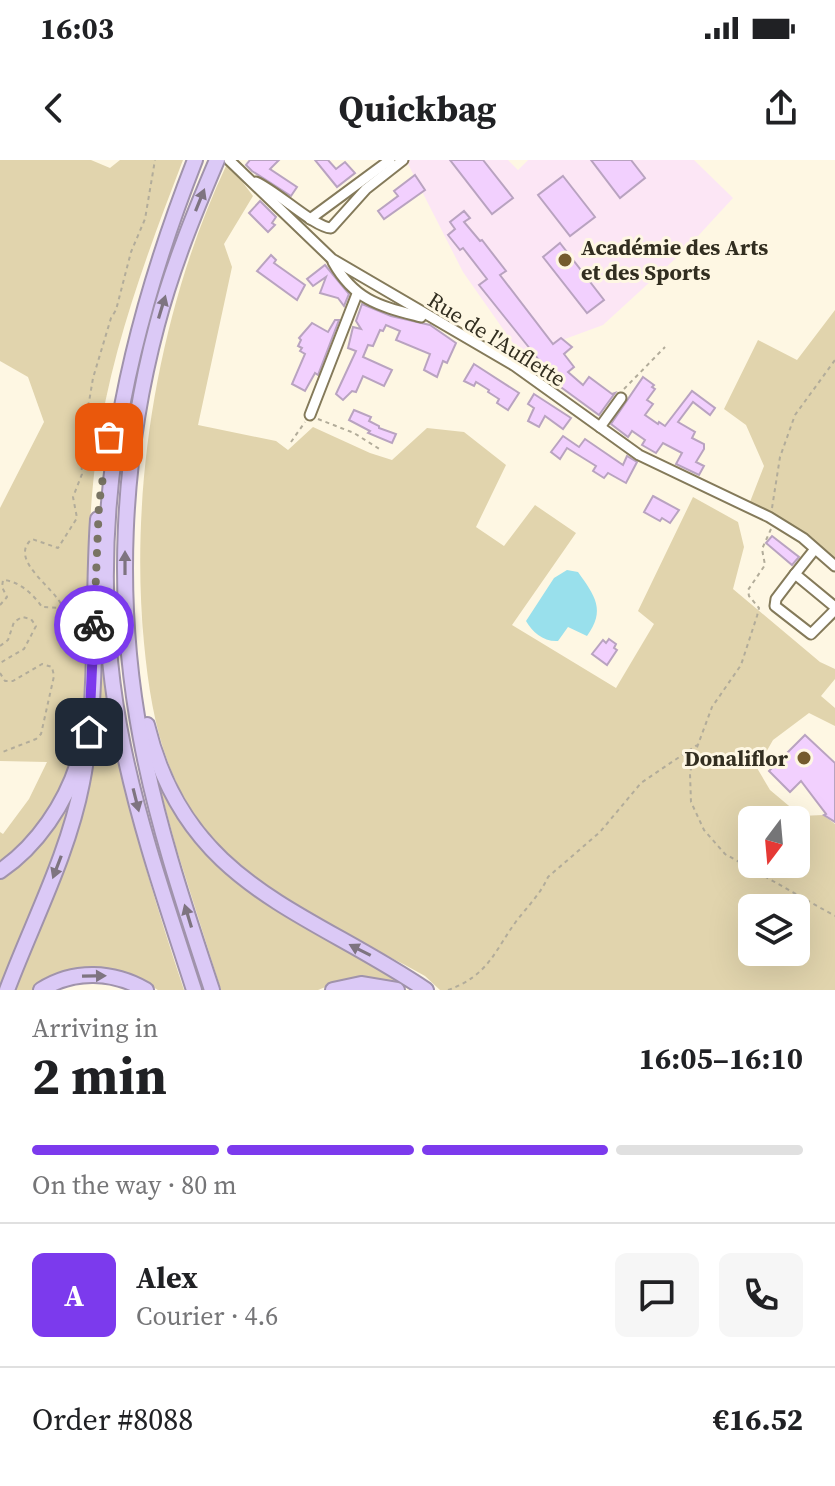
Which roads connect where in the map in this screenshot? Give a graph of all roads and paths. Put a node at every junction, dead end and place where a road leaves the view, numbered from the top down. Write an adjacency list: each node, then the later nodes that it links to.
1 (155, 160): 25 (path)
2 (195, 160): 15 (highway)
3 (217, 160): 31 (highway, one-way to 3)
4 (229, 160): 7 (street, Rue de l'Auflette)
5 (390, 160): 9 (street)
6 (403, 160): 9 (street)
7 (239, 164): 8 (street, Rue de l'Auflette)
8 (250, 180): 9 (street); 10 (street, Rue de l'Auflette)
9 (310, 219)
10 (332, 259): 11 (street); 12 (street, Rue de l'Auflette)
11 (357, 294): 12 (street); 17 (street)
12 (434, 320): 18 (street, Rue de l'Auflette)
13 (665, 347): 16 (path)
14 (835, 360): 21 (path)
15 (129, 362): 30 (highway); 39 (highway, one-way to 39)
16 (621, 398): 18 (street)
17 (310, 415): 19 (path); 20 (path)
18 (600, 427): 21 (street, Rue de l'Auflette)
19 (291, 442)
20 (381, 450)
21 (772, 519): 22 (street, Rue de l'Auflette); 32 (path)
22 (815, 549): 23 (street, Rue de l'Auflette); 24 (street)
23 (835, 566)
24 (795, 574): 26 (street); 26 (street)
25 (0, 605)
26 (835, 608)
27 (0, 646): 28 (path)
28 (0, 663)
29 (0, 673): 33 (path)
30 (92, 681): 34 (highway); 36 (highway, one-way to 36)
31 (134, 697): 40 (highway, one-way to 31); 43 (highway, one-way to 31)
32 (698, 744): 35 (path); 44 (path)
33 (0, 753)
34 (0, 871)
35 (835, 916)
36 (7, 990)
37 (41, 990): 38 (highway, one-way to 38)
38 (146, 990)
39 (194, 990)
40 (212, 990)
41 (333, 990): 42 (highway)
42 (397, 990)
43 (426, 990)
44 (448, 990)

